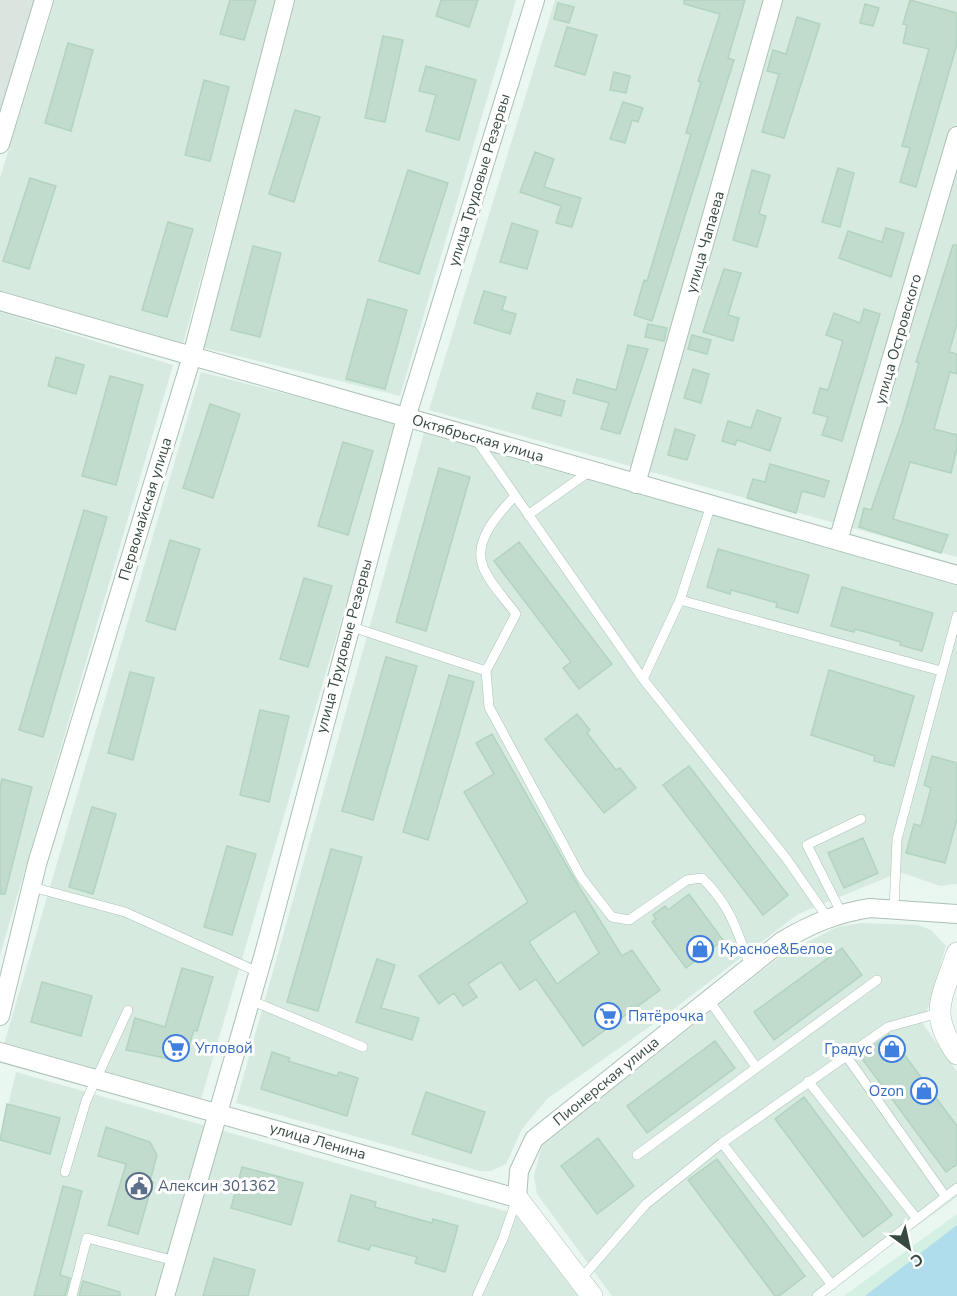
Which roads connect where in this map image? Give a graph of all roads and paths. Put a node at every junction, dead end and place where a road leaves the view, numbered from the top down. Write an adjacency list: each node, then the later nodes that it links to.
1 (44, 0): 6 (street)
2 (285, 0): 8 (street, Первомайская улица)
3 (535, 0): 9 (street, улица Трудовые Резервы)
4 (773, 0): 12 (street, улица Чапаева)
5 (957, 136): 16 (street, улица Островского)
6 (0, 144)
7 (0, 301): 8 (street, Октябрьская улица)
8 (192, 356): 9 (street, Октябрьская улица); 25 (street, Первомайская улица)
9 (406, 417): 10 (street, Октябрьская улица); 20 (street, улица Трудовые Резервы)
10 (474, 437): 11 (street, Октябрьская улица); 13 (lane)
11 (591, 471): 12 (street, Октябрьская улица); 15 (lane)
12 (636, 484): 14 (street, Октябрьская улица)
13 (515, 496): 15 (lane); 21 (lane)
14 (711, 505): 16 (street, Октябрьская улица); 18 (lane)
15 (528, 515): 23 (lane)
16 (838, 541): 17 (street, Октябрьская улица)
17 (957, 575)
18 (680, 600): 22 (lane); 23 (lane)
19 (957, 616): 22 (lane)
20 (349, 626): 21 (lane); 31 (street, улица Трудовые Резервы)
21 (486, 671): 30 (lane)
22 (941, 671): 26 (lane)
23 (643, 679): 28 (lane)
24 (861, 819): 28 (lane)
25 (32, 887): 31 (lane); 37 (street, Первомайская улица)
26 (894, 910): 27 (street, Пионерская улица); 28 (street, Пионерская улица)
27 (957, 914)
28 (834, 916): 30 (street, Пионерская улица)
29 (957, 953): 36 (street)
30 (750, 966): 34 (street, Пионерская улица)
31 (258, 972): 33 (street, улица Трудовые Резервы)
32 (877, 980): 42 (lane)
33 (250, 1000): 38 (lane); 45 (street, улица Трудовые Резервы)
34 (709, 1000): 42 (lane); 51 (street, Пионерская улица)
35 (128, 1010): 43 (lane)
36 (939, 1013): 40 (lane); 41 (street)
37 (0, 1016)
38 (363, 1047)
39 (0, 1052): 43 (street, улица Ленина)
40 (845, 1054): 44 (lane); 50 (lane)
41 (957, 1054)
42 (756, 1067): 47 (lane)
43 (96, 1079): 45 (street, улица Ленина); 48 (lane)
44 (808, 1081): 46 (lane); 52 (lane)
45 (217, 1112): 51 (street, улица Ленина); 53 (street, улица Трудовые Резервы)
46 (722, 1143): 54 (lane); 55 (lane)
47 (638, 1155)
48 (65, 1172)
49 (957, 1188): 50 (lane)
50 (945, 1196): 52 (lane)
51 (517, 1198): 55 (street); 58 (lane)
52 (917, 1219): 54 (lane)
53 (175, 1261): 56 (lane); 57 (street, улица Трудовые Резервы)
54 (832, 1285): 59 (lane)
55 (586, 1288)
56 (72, 1296)
57 (165, 1296)
58 (477, 1296)
59 (817, 1296)

